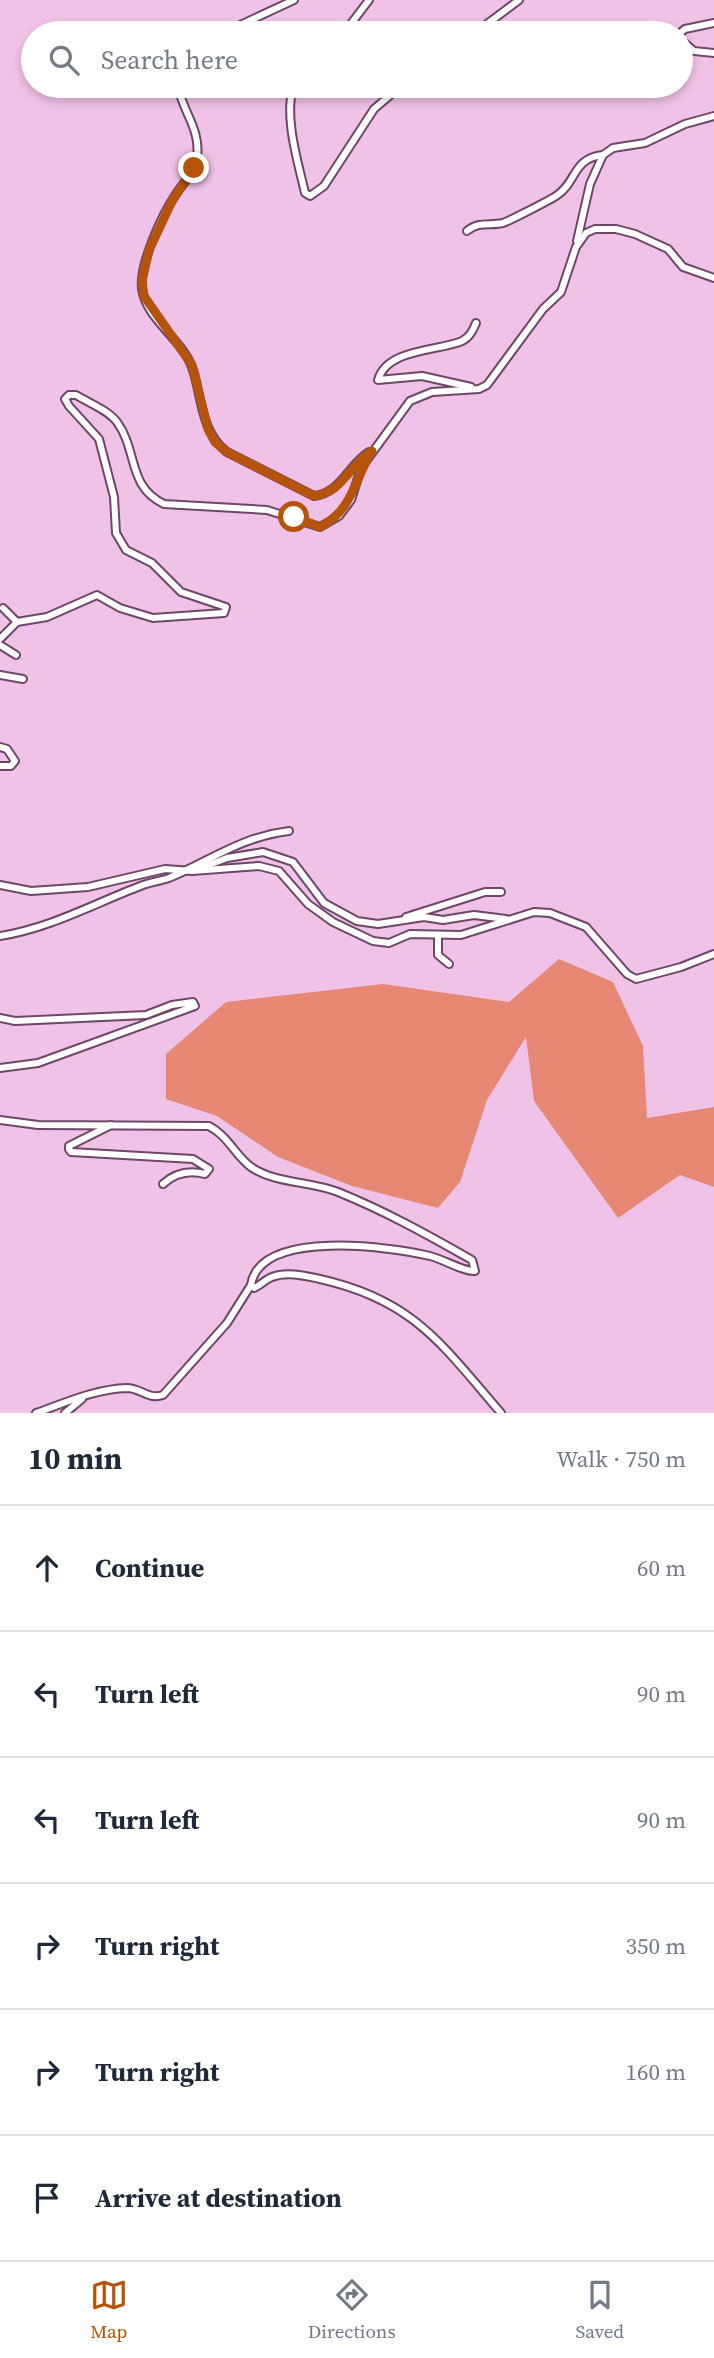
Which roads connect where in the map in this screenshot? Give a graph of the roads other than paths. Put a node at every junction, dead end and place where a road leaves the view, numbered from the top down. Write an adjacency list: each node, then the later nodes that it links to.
1 (294, 0): 4 (street)
2 (369, 0): 5 (street)
3 (519, 0): 6 (street)
4 (249, 21)
5 (353, 21)
6 (491, 21)
7 (714, 23): 8 (street)
8 (693, 27)
9 (693, 50): 10 (street)
10 (714, 53)
11 (183, 98): 21 (street)
12 (293, 98): 13 (street)
13 (387, 98)
14 (714, 116): 15 (street)
15 (603, 155): 16 (street); 17 (street)
16 (467, 231)
17 (576, 247): 18 (street); 20 (street)
18 (714, 278)
19 (476, 323): 20 (street)
20 (479, 389): 21 (street)
21 (372, 451): 23 (street)
22 (3, 608): 23 (street)
23 (17, 622): 24 (street)
24 (0, 639)
25 (0, 645): 26 (street)
26 (16, 655)
27 (0, 676): 28 (street)
28 (23, 679)
29 (0, 747): 30 (street)
30 (0, 766)
31 (289, 831): 32 (street)
32 (182, 870): 33 (street); 34 (street); 39 (street)
33 (192, 871): 36 (street); 38 (street)
34 (0, 885)
35 (501, 892): 36 (street)
36 (402, 919): 37 (street)
37 (511, 919): 38 (street); 40 (street)
38 (438, 935): 41 (street)
39 (0, 936)
40 (714, 954)
41 (449, 964)
42 (0, 1018): 43 (street)
43 (0, 1068)
44 (0, 1120): 45 (street)
45 (113, 1124): 46 (street); 47 (street)
46 (163, 1184)
47 (251, 1285): 48 (street); 51 (street)
48 (86, 1395): 49 (street); 50 (street)
49 (36, 1413)
50 (65, 1413)
51 (501, 1413)

